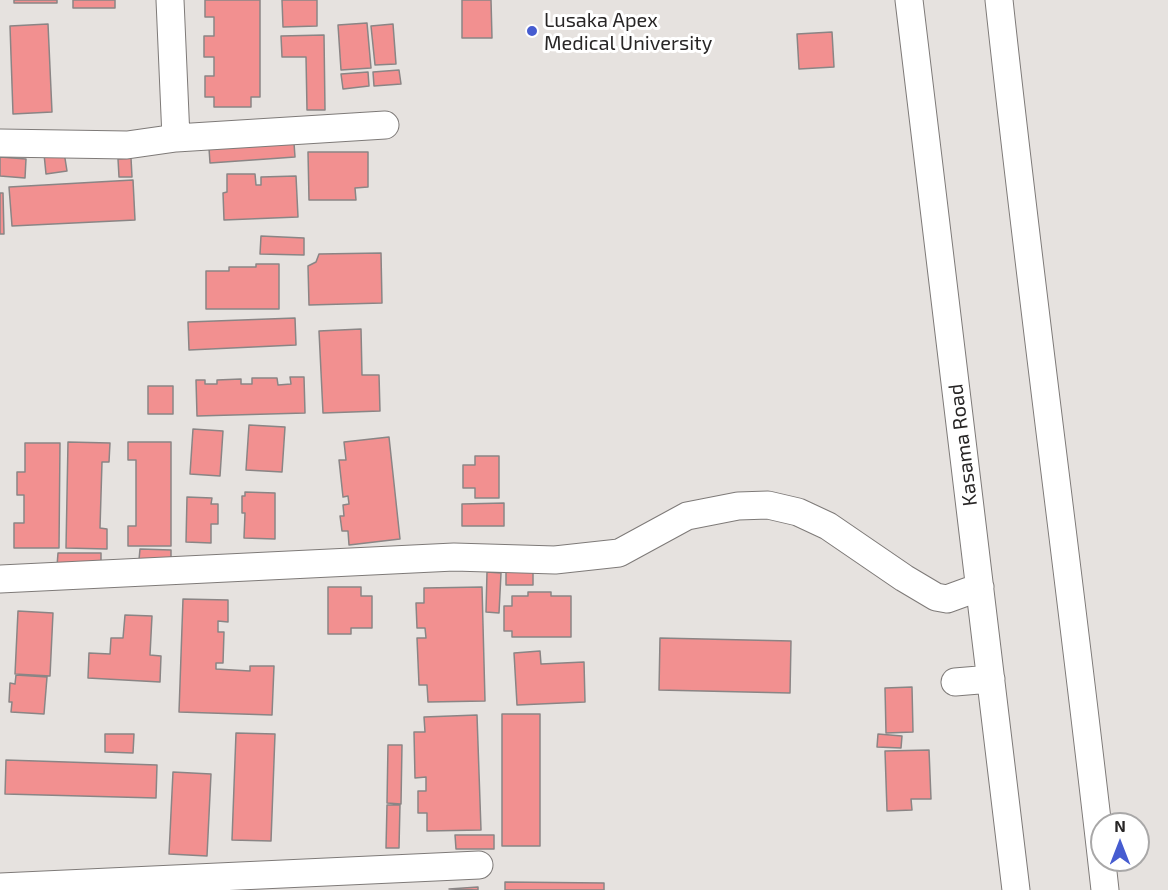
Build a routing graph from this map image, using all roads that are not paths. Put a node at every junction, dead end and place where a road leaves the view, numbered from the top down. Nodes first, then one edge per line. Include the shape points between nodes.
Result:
1 (170, 0) edge
2 (909, 0) edge
3 (999, 0) edge
4 (385, 125) dead end
5 (176, 138) junction
6 (0, 143) edge
7 (0, 579) edge
8 (980, 587) junction
9 (991, 679) junction
10 (955, 682) dead end
11 (479, 865) dead end
12 (0, 887) edge
13 (1016, 890) edge
14 (1105, 890) edge

1 - 5 street
2 - 8 street, Kasama Road
3 - 14 street
4 - 5 street
5 - 6 street via 127,145
7 - 8 street via 454,557 555,560 619,554 687,516 738,506 768,506 798,512 828,526 936,597 947,599
8 - 9 street, Kasama Road
9 - 10 street
9 - 13 street, Kasama Road
11 - 12 street

